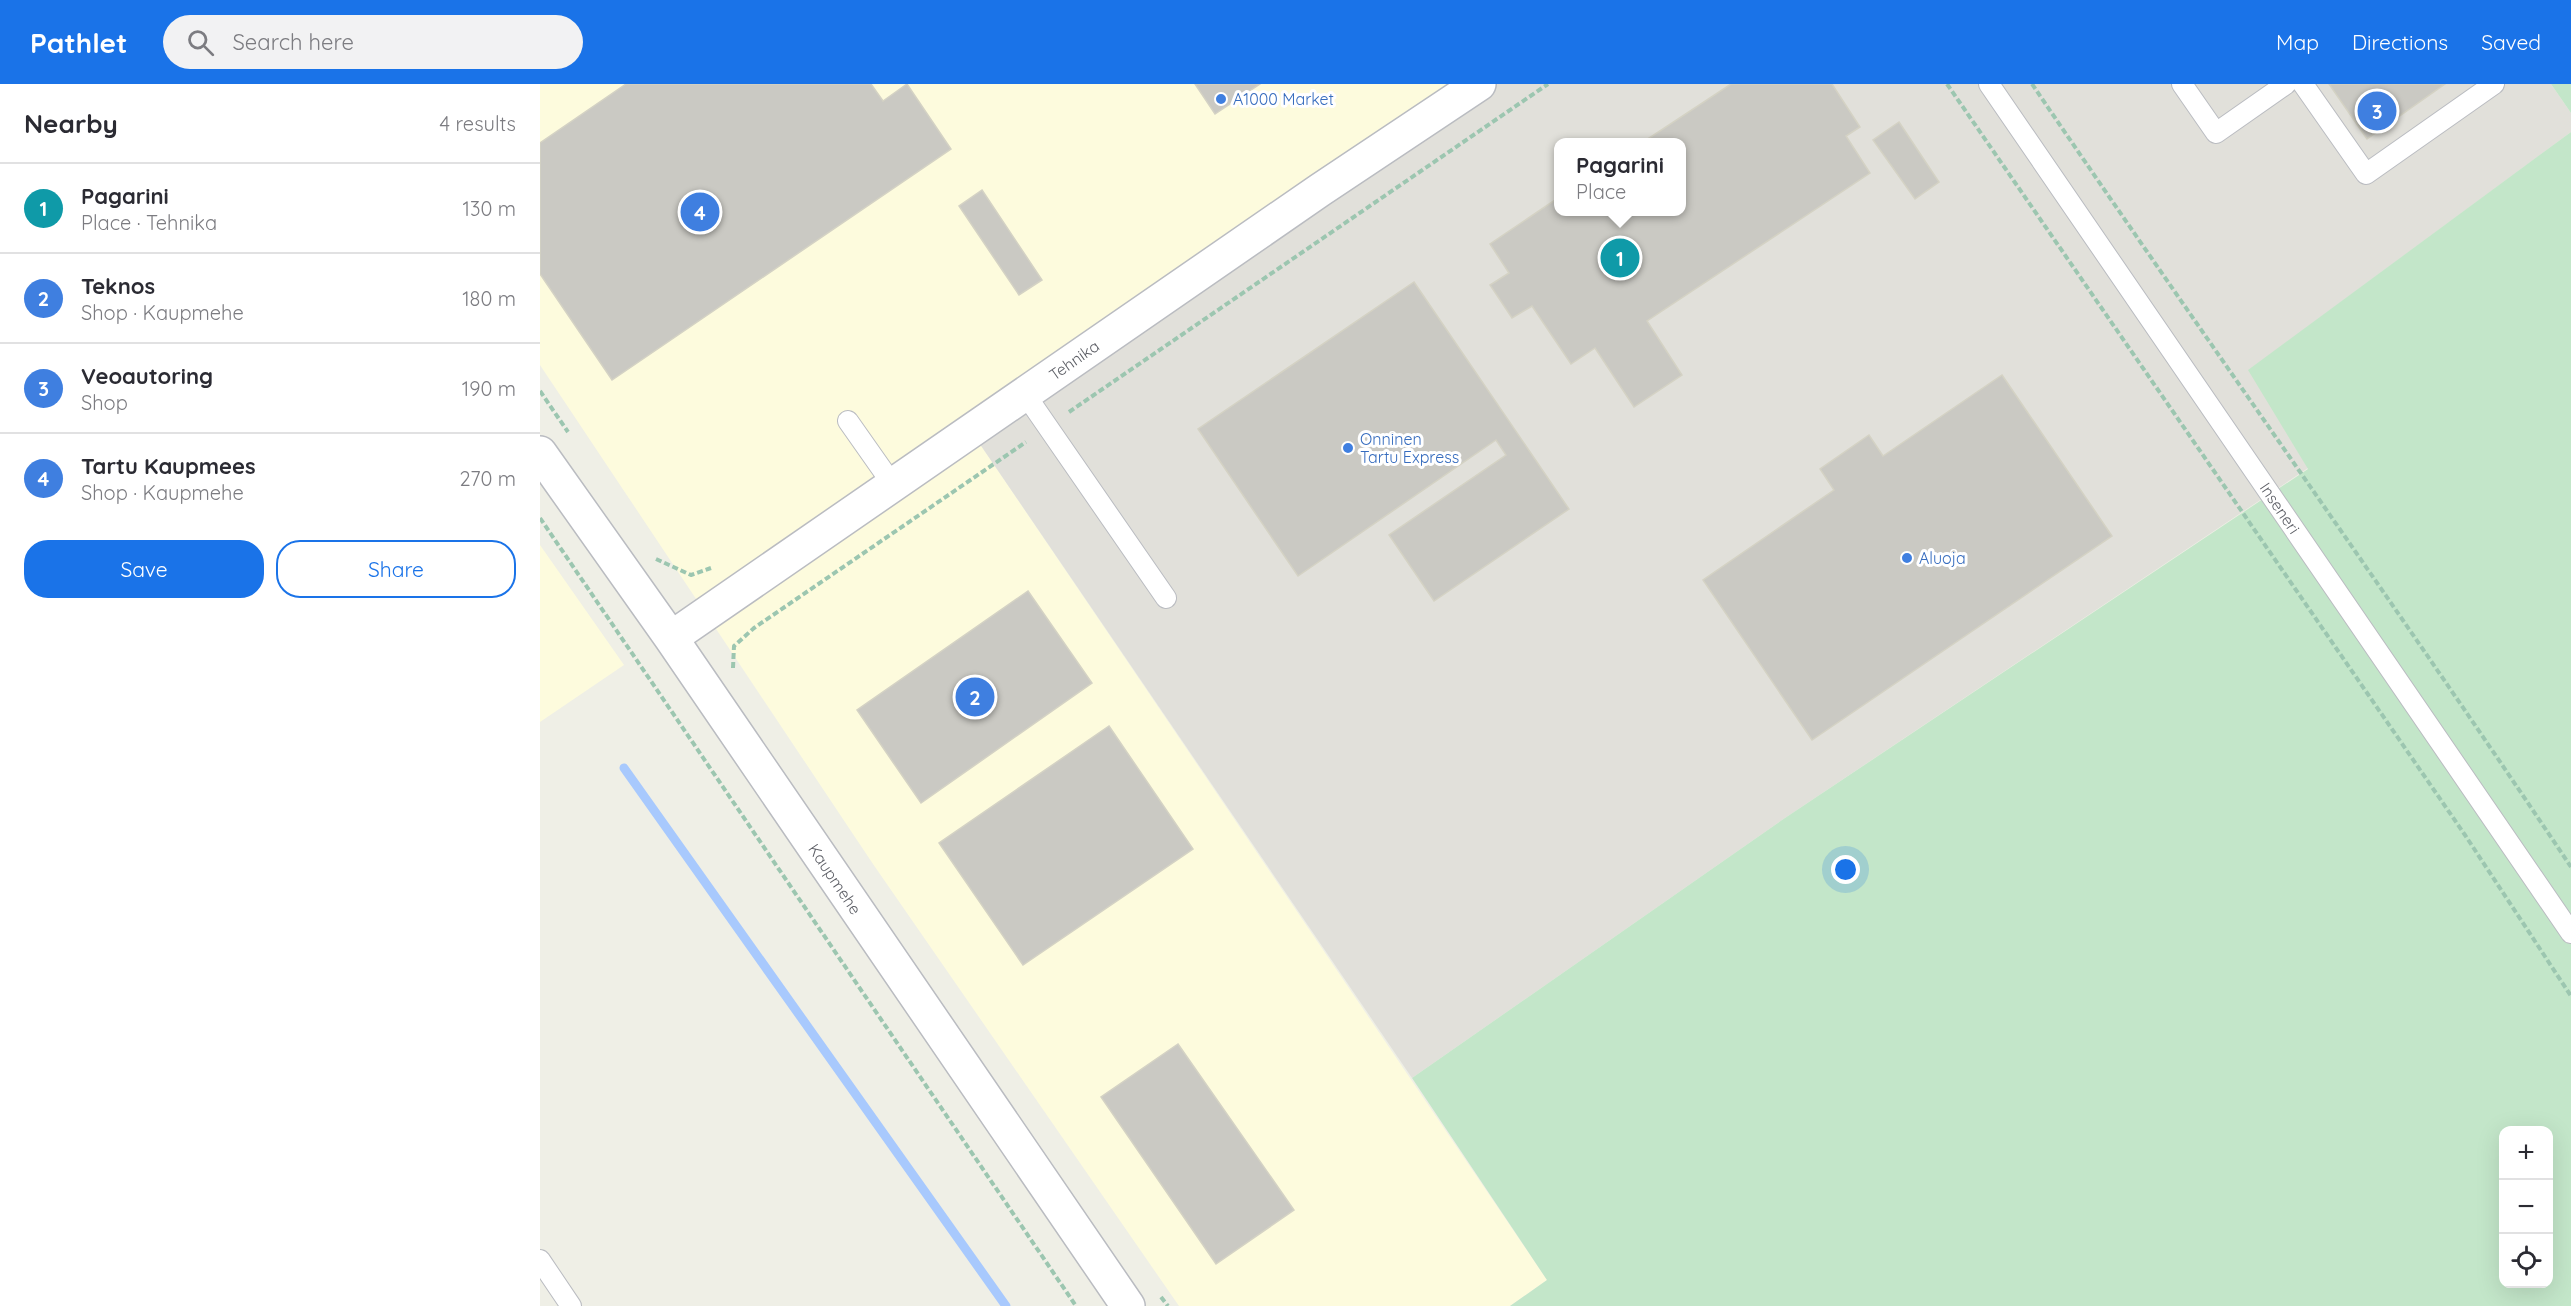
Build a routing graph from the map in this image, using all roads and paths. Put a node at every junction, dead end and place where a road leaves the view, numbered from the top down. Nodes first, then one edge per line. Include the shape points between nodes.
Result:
1 (1479, 84) edge
2 (1548, 84) edge
3 (1947, 84) edge
4 (1989, 84) edge
5 (2032, 84) edge
6 (2182, 84) edge
7 (2286, 84) edge
8 (2303, 84) edge
9 (2494, 84) edge
10 (540, 390) edge
11 (1025, 394) junction
12 (848, 421) dead end
13 (1049, 426) junction
14 (574, 440) dead end
15 (540, 453) edge
16 (893, 484) junction
17 (540, 518) edge
18 (655, 558) dead end
19 (717, 566) dead end
20 (1166, 598) dead end
21 (670, 638) junction
22 (736, 675) dead end
23 (2571, 867) edge
24 (2571, 933) edge
25 (2571, 996) edge
26 (540, 1260) edge
27 (1161, 1296) dead end
28 (571, 1306) edge
29 (1076, 1306) edge
30 (1128, 1306) edge
31 (1168, 1306) edge

1 - 11 street, Tehnika
2 - 13 path
3 - 25 path via 2465,835
4 - 24 lane, Inseneri
5 - 23 path
6 - 7 lane via 2216,133
8 - 9 lane via 2366,174
10 - 14 path
11 - 13 lane
11 - 16 street, Tehnika
12 - 16 lane
13 - 20 lane
13 - 22 path via 754,628 734,646 732,667
15 - 21 street, Kaupmehe
16 - 21 street, Tehnika
17 - 29 path
18 - 19 path via 691,574
21 - 30 street, Kaupmehe
26 - 28 lane
27 - 31 path

